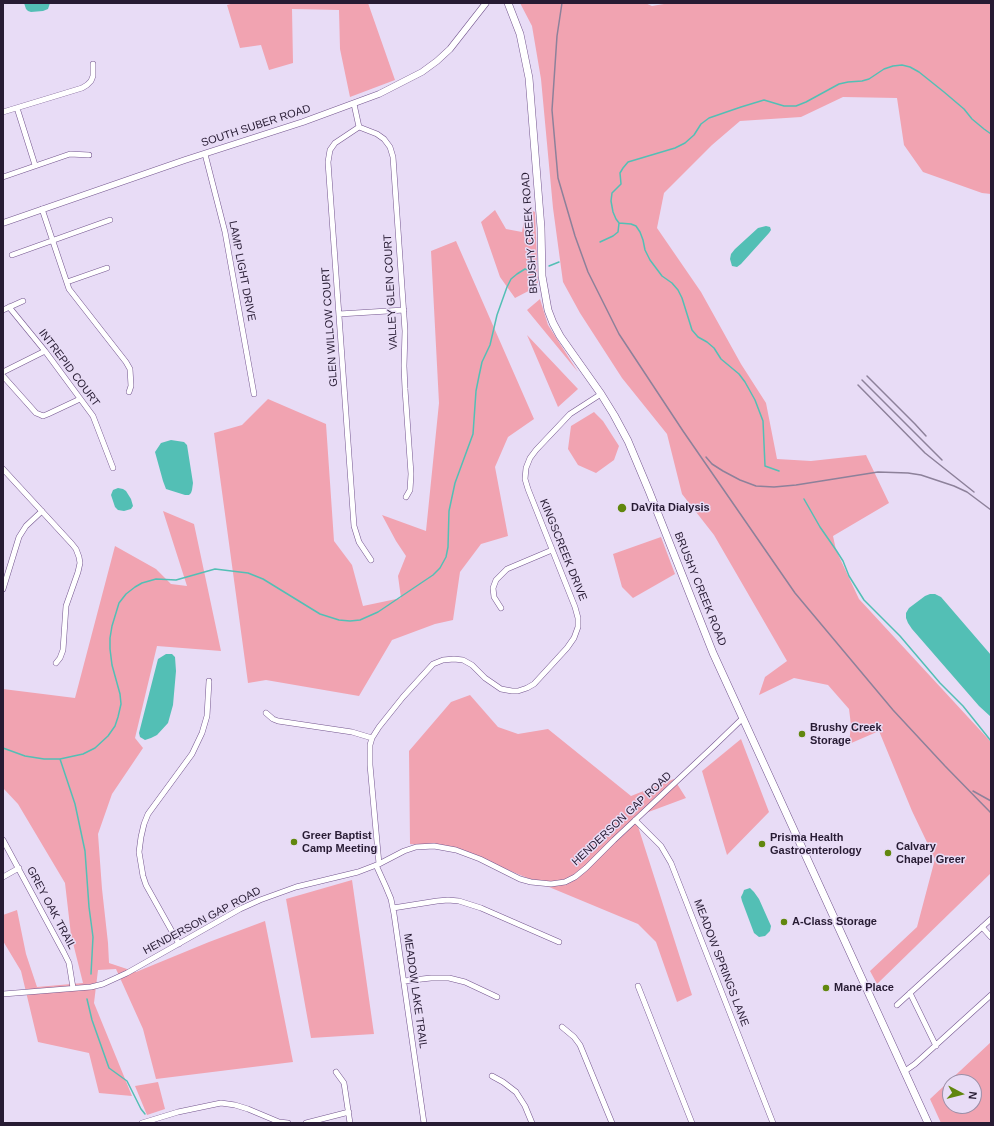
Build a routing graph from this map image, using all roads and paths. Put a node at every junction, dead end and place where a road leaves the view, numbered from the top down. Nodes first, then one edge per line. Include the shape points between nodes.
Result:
1 (486, 3) edge
2 (508, 3) edge
3 (93, 64) dead end
4 (354, 104) junction
5 (17, 108) junction
6 (3, 112) edge
7 (359, 128) junction
8 (205, 154) junction
9 (89, 155) dead end
10 (35, 165) junction
11 (3, 176) edge
12 (42, 209) junction
13 (110, 220) dead end
14 (3, 223) edge
15 (52, 241) junction
16 (12, 255) dead end
17 (107, 268) dead end
18 (66, 282) junction
19 (22, 301) dead end
20 (9, 307) junction
21 (3, 310) edge
22 (404, 310) junction
23 (339, 314) junction
24 (45, 351) junction
25 (3, 372) edge
26 (3, 376) edge
27 (129, 392) dead end
28 (254, 394) dead end
29 (601, 394) junction
30 (80, 398) junction
31 (113, 468) dead end
32 (3, 469) edge
33 (406, 497) dead end
34 (42, 511) junction
35 (552, 550) junction
36 (371, 560) dead end
37 (3, 589) edge
38 (501, 608) dead end
39 (56, 663) dead end
40 (209, 681) dead end
41 (266, 714) dead end
42 (743, 718) junction
43 (372, 738) junction
44 (635, 820) junction
45 (3, 840) edge
46 (378, 864) junction
47 (18, 868) junction
48 (3, 877) edge
49 (393, 908) junction
50 (991, 919) edge
51 (982, 927) junction
52 (991, 937) edge
53 (559, 942) dead end
54 (179, 944) junction
55 (404, 982) junction
56 (638, 986) dead end
57 (73, 988) junction
58 (910, 993) junction
59 (3, 994) edge
60 (991, 995) edge
61 (497, 996) dead end
62 (897, 1005) dead end
63 (562, 1027) dead end
64 (936, 1046) junction
65 (336, 1072) dead end
66 (905, 1072) junction
67 (492, 1076) dead end
68 (349, 1112) junction
69 (142, 1123) edge
70 (288, 1123) edge
71 (306, 1123) edge
72 (350, 1123) edge
73 (424, 1123) edge
74 (532, 1123) edge
75 (612, 1123) edge
76 (692, 1123) edge
77 (773, 1123) edge
78 (928, 1123) edge

1 - 4 street, SOUTH SUBER ROAD via 450,49 437,61 422,72
2 - 29 main road, BRUSHY CREEK ROAD via 520,34 529,78 541,228 542,276 546,302 552,323
3 - 5 street via 91,81 82,88
4 - 7 street
4 - 8 street, SOUTH SUBER ROAD
5 - 6 street
5 - 10 street
7 - 22 street, VALLEY GLEN COURT via 380,136 392,152
7 - 23 street, GLEN WILLOW COURT via 335,143 328,156
8 - 12 street, SOUTH SUBER ROAD
8 - 28 street, LAMP LIGHT DRIVE via 225,232
9 - 10 street via 70,154
10 - 11 street
12 - 14 street, SOUTH SUBER ROAD
12 - 15 street
13 - 15 street
15 - 16 street
15 - 18 street
17 - 18 street
18 - 27 street via 71,293 128,365 131,375
19 - 20 street
20 - 21 street
20 - 24 street, INTREPID COURT
22 - 23 street
22 - 33 street, VALLEY GLEN COURT via 404,366 411,474 410,490
23 - 36 street, GLEN WILLOW COURT via 354,526 359,542
24 - 25 street
24 - 30 street, INTREPID COURT
26 - 30 street via 40,415 44,416
29 - 35 street, KINGSCREEK DRIVE via 570,414 533,454 526,468 525,479 528,489
29 - 42 main road, BRUSHY CREEK ROAD via 628,441
30 - 31 street, INTREPID COURT via 94,416
32 - 34 street
34 - 37 street via 26,526 19,537
34 - 39 street via 72,544 80,563 66,606 63,650
35 - 38 street via 507,569 496,580 493,588 494,597
35 - 43 street, KINGSCREEK DRIVE via 575,607 578,627 567,648 534,684 518,691 501,689 463,660 443,660 434,664 418,680 387,715
40 - 54 street via 207,716 202,733 192,754 148,814 139,852 146,886
41 - 43 street via 278,721 352,732
42 - 44 street, HENDERSON GAP ROAD
42 - 66 main road, BRUSHY CREEK ROAD
43 - 46 street, KINGSCREEK DRIVE via 369,751
44 - 46 street, HENDERSON GAP ROAD via 581,872 559,883 544,884 520,879 480,859 444,847 425,846 411,849
44 - 77 street, MEADOW SPRINGS LANE via 660,846 671,863
45 - 47 street, GREY OAK TRAIL
46 - 49 street, MEADOW LAKE TRAIL
46 - 54 street, HENDERSON GAP ROAD via 260,900
47 - 48 street
47 - 57 street, GREY OAK TRAIL via 67,958
49 - 53 street via 442,900 458,901 481,908
49 - 55 street, MEADOW LAKE TRAIL
50 - 51 street
51 - 52 street
51 - 58 street
54 - 57 street, HENDERSON GAP ROAD via 115,979 91,987
55 - 61 street via 449,978
55 - 73 street, MEADOW LAKE TRAIL
56 - 76 street
57 - 59 street, HENDERSON GAP ROAD
58 - 62 street
58 - 64 street
60 - 64 street
63 - 75 street via 580,1045
64 - 66 street
65 - 68 street via 344,1083
66 - 78 main road, BRUSHY CREEK ROAD
67 - 74 street via 516,1092
68 - 71 street
68 - 72 street
69 - 70 street via 221,1103

